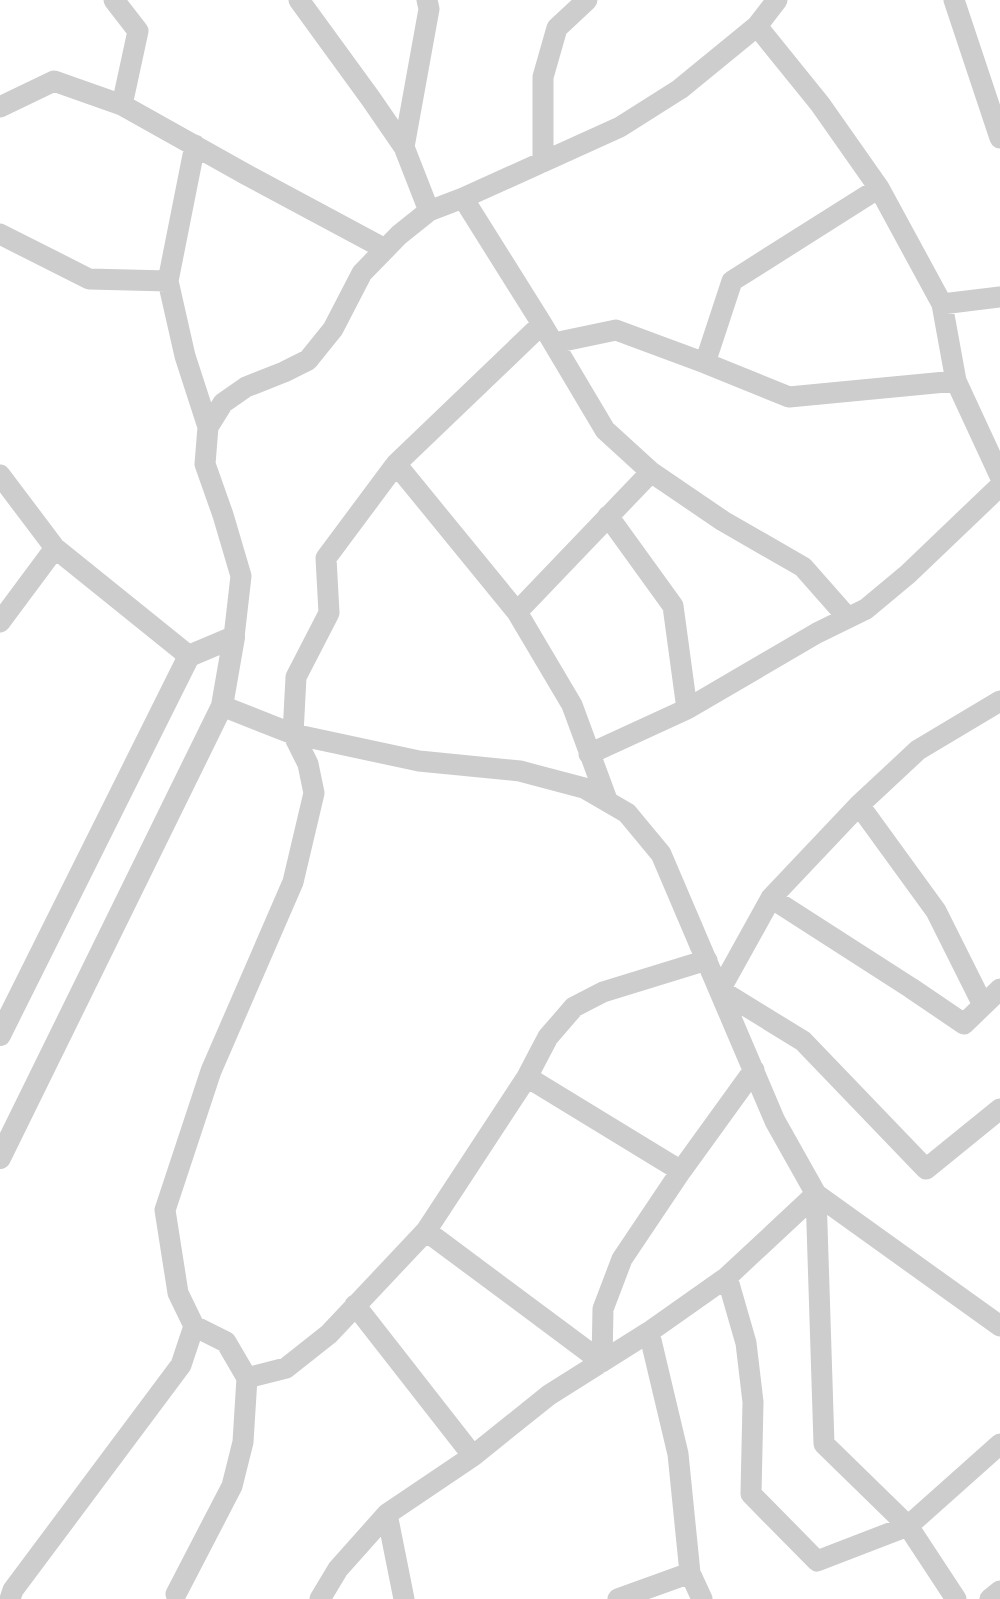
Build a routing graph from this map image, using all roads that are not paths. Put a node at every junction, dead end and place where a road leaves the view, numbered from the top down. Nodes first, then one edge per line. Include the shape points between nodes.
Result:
1 (114, 0) edge
2 (299, 0) edge
3 (427, 0) edge
4 (587, 0) edge
5 (777, 0) edge
6 (954, 0) edge
7 (757, 26) junction
8 (122, 105) junction
9 (0, 107) edge
10 (1000, 138) edge
11 (195, 145) junction
12 (404, 147) junction
13 (544, 162) junction
14 (879, 188) junction
15 (463, 198) junction
16 (429, 211) junction
17 (0, 234) edge
18 (385, 249) junction
19 (168, 281) junction
20 (1000, 297) edge
21 (942, 304) junction
22 (542, 324) junction
23 (554, 343) junction
24 (705, 363) junction
25 (956, 380) junction
26 (208, 427) junction
27 (396, 464) junction
28 (651, 472) junction
29 (0, 475) edge
30 (1000, 476) edge
31 (1000, 486) edge
32 (608, 516) junction
33 (55, 548) junction
34 (517, 612) junction
35 (848, 618) junction
36 (0, 622) edge
37 (234, 637) junction
38 (189, 656) junction
39 (1000, 701) edge
40 (222, 706) junction
41 (686, 709) junction
42 (293, 734) junction
43 (590, 754) junction
44 (607, 800) junction
45 (859, 805) junction
46 (771, 898) junction
47 (707, 960) junction
48 (720, 990) junction
49 (1000, 990) edge
50 (984, 1005) junction
51 (0, 1035) edge
52 (754, 1070) junction
53 (527, 1077) junction
54 (1000, 1109) edge
55 (0, 1158) edge
56 (681, 1171) junction
57 (816, 1194) junction
58 (426, 1231) junction
59 (727, 1277) junction
60 (355, 1305) junction
61 (194, 1326) junction
62 (1000, 1326) edge
63 (649, 1332) junction
64 (602, 1362) junction
65 (247, 1378) junction
66 (1000, 1444) edge
67 (473, 1456) junction
68 (387, 1514) junction
69 (908, 1526) junction
70 (690, 1573) junction
71 (1000, 1591) edge
72 (177, 1598) edge
73 (10, 1599) edge
74 (320, 1599) edge
75 (404, 1599) edge
76 (618, 1599) edge
77 (702, 1599) edge
78 (956, 1599) edge
79 (990, 1599) edge

1 - 8 street via 138,31
2 - 12 street
3 - 12 street via 429,8
4 - 13 street via 557,28 543,77
5 - 7 street
6 - 10 street
7 - 13 street via 673,93 620,127
7 - 14 street via 820,104
8 - 9 street via 54,81
8 - 11 street
11 - 18 street
11 - 19 street
12 - 16 street
13 - 15 street
14 - 21 street
14 - 24 street via 732,281
15 - 16 street
15 - 22 street
16 - 18 street
17 - 19 street via 89,279
18 - 26 street via 362,273 333,329 308,360 246,387 223,403
19 - 26 street via 185,356
20 - 21 street
21 - 25 street
22 - 23 street
22 - 27 street
23 - 24 street via 616,330
23 - 28 street via 605,430
24 - 25 street via 789,397
25 - 30 street
26 - 37 street via 205,464 241,576
27 - 34 street
27 - 42 street via 326,558 329,612 296,677
28 - 32 street
28 - 35 street via 723,521 803,567
29 - 33 street
31 - 35 street via 908,574 866,609
32 - 34 street
32 - 41 street via 673,606
33 - 36 street
33 - 38 street
34 - 43 street via 572,706
35 - 41 street via 817,633
37 - 38 street
37 - 40 street
38 - 51 street
39 - 45 street via 918,750
40 - 42 street
40 - 55 street
41 - 43 street
42 - 44 street via 419,761 520,771 584,788
42 - 61 street via 308,764 314,793 293,882 211,1071 165,1210 178,1293
43 - 44 street
44 - 47 street via 627,813 661,854
45 - 46 street
45 - 50 street via 936,911
46 - 48 street
46 - 50 street via 964,1024
47 - 48 street
47 - 53 street via 603,992 574,1007 548,1037
48 - 52 street
48 - 54 street via 803,1041 926,1168
49 - 50 street
52 - 56 street
52 - 57 street via 775,1121
53 - 56 street
53 - 58 street
56 - 64 street via 622,1259 603,1309
57 - 59 street
57 - 62 street
57 - 69 street via 824,1444
58 - 60 street
58 - 64 street
59 - 63 street
59 - 69 street via 746,1344 753,1402 751,1494 817,1561
60 - 65 street via 329,1334 286,1368
60 - 67 street
61 - 65 street via 226,1342
61 - 73 street via 181,1365 13,1590
63 - 64 street
63 - 70 street via 678,1454
64 - 67 street via 549,1395
65 - 72 street via 243,1442 232,1486
66 - 69 street
67 - 68 street
68 - 74 street via 338,1569
68 - 75 street
69 - 78 street
70 - 76 street
70 - 77 street
71 - 79 street

